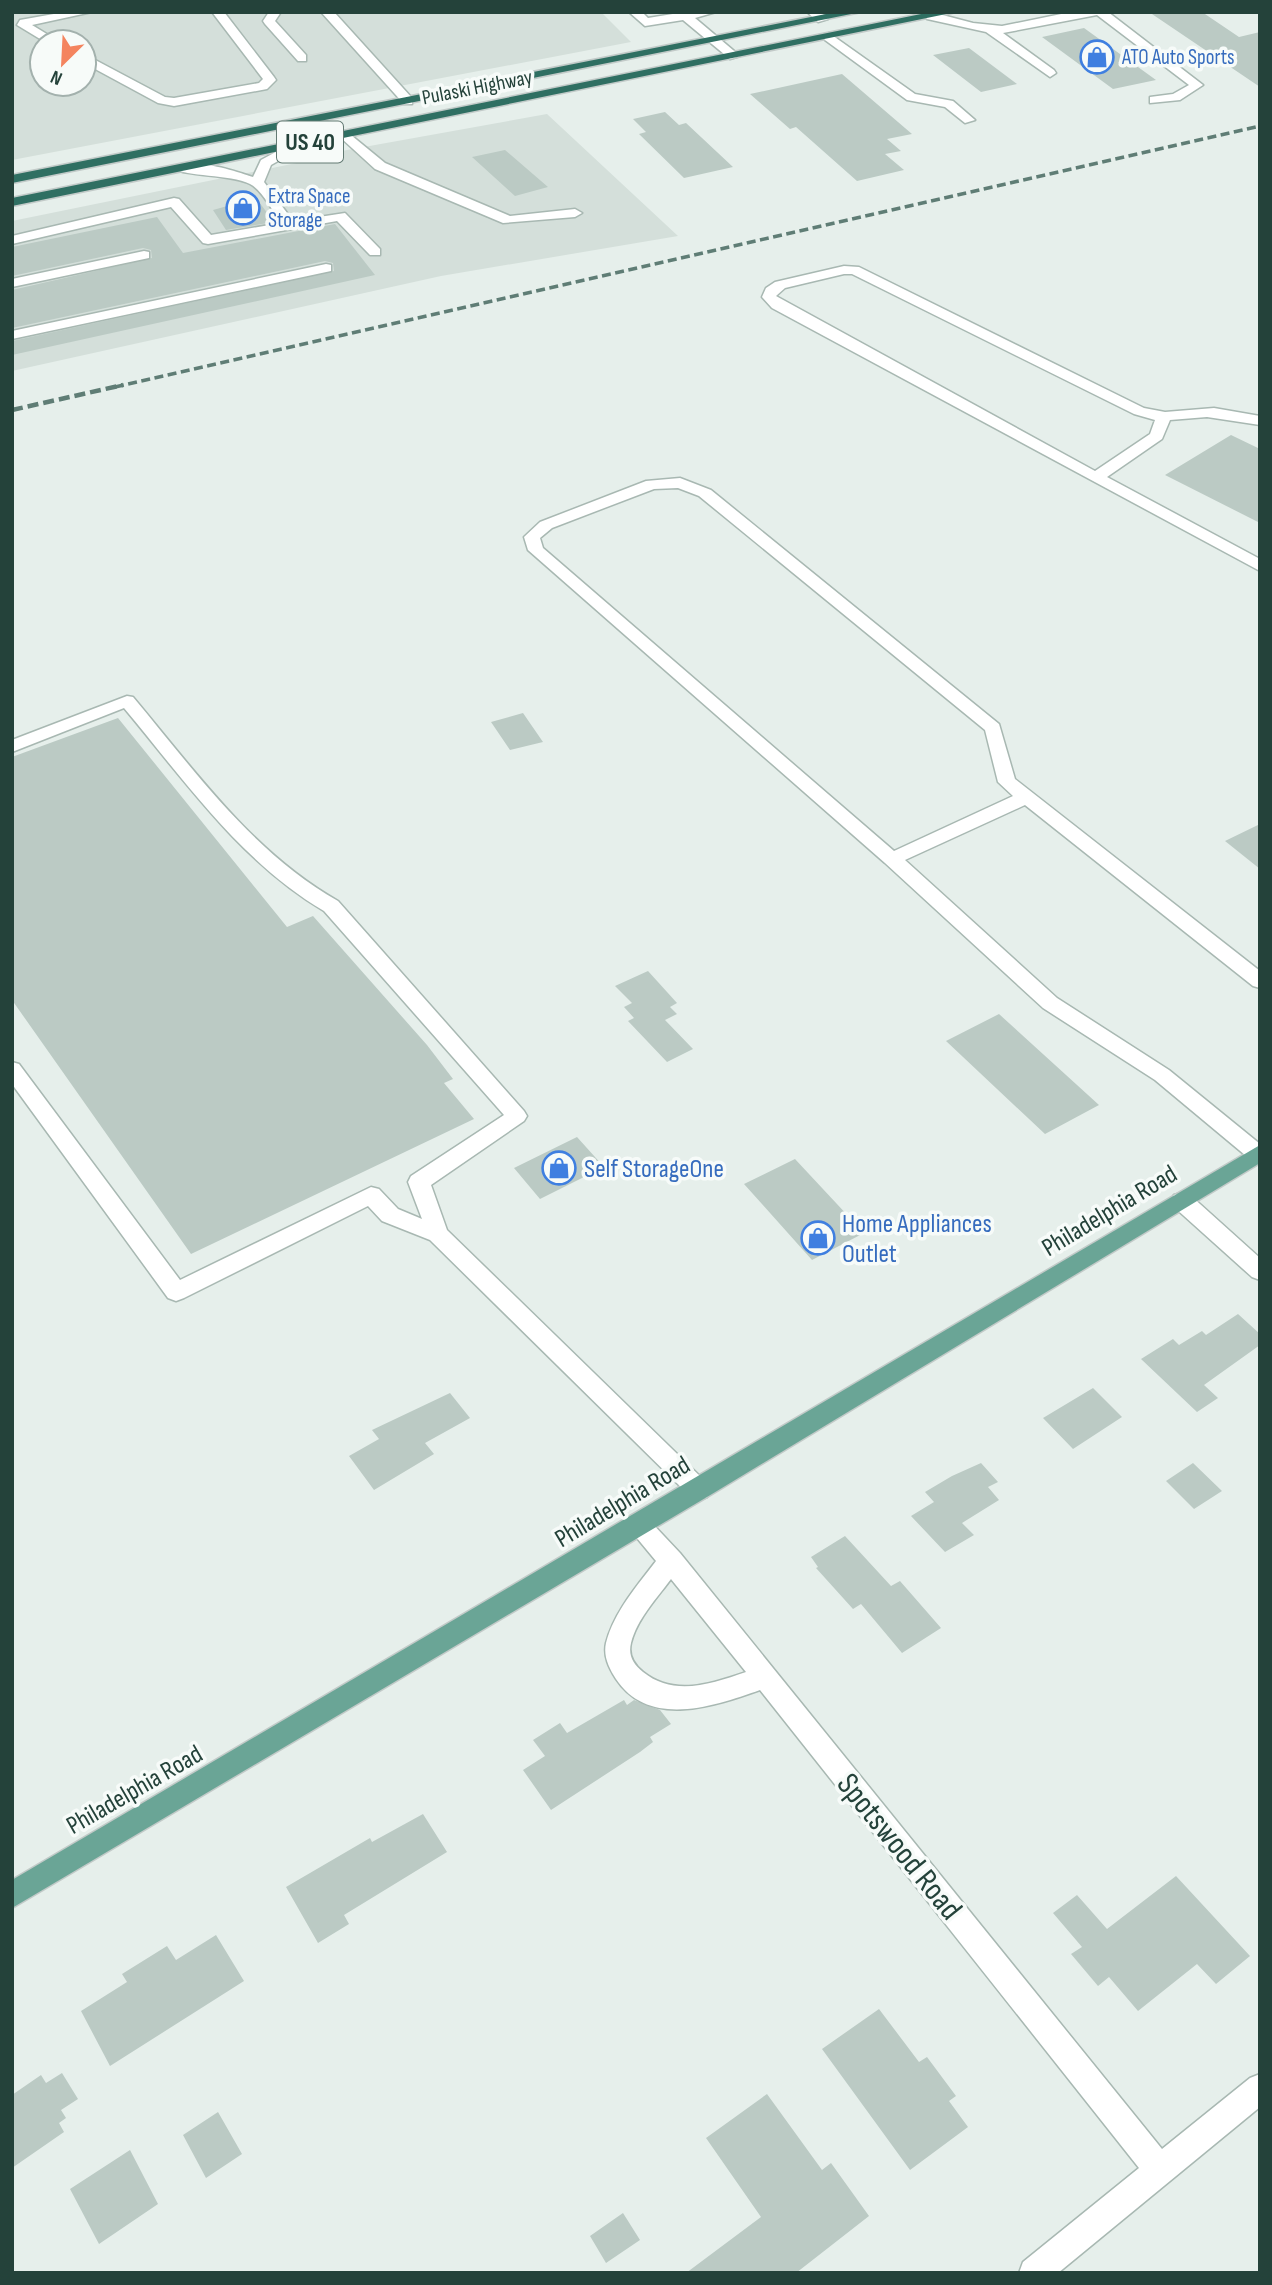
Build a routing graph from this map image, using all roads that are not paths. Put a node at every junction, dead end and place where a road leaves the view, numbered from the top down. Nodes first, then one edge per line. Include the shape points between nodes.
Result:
1 (86, 12) edge
2 (218, 12) edge
3 (275, 12) edge
4 (327, 12) edge
5 (635, 12) edge
6 (710, 12) edge
7 (855, 12) edge
8 (950, 12) edge
9 (1035, 12) edge
10 (1095, 12) edge
11 (1100, 12) edge
12 (686, 16) junction
13 (817, 16) edge
14 (931, 16) junction
15 (1026, 23) junction
16 (32, 28) edge
17 (991, 30) junction
18 (829, 37) junction
19 (715, 40) junction
20 (734, 56) junction
21 (302, 58) dead end
22 (98, 66) edge
23 (1050, 73) dead end
24 (1154, 100) dead end
25 (408, 101) junction
26 (969, 120) dead end
27 (346, 135) junction
28 (298, 144) junction
29 (181, 168) junction
30 (12, 179) edge
31 (257, 182) junction
32 (12, 202) edge
33 (575, 213) dead end
34 (290, 226) junction
35 (12, 240) edge
36 (375, 252) dead end
37 (144, 255) dead end
38 (326, 268) dead end
39 (12, 283) edge
40 (12, 335) edge
41 (1163, 419) junction
42 (1260, 421) edge
43 (1098, 476) junction
44 (1260, 566) edge
45 (12, 746) edge
46 (1027, 797) junction
47 (892, 859) junction
48 (1260, 981) edge
49 (12, 1069) edge
50 (1259, 1154) edge
51 (1182, 1201) junction
52 (438, 1234) junction
53 (1260, 1270) edge
54 (699, 1490) junction
55 (639, 1526) junction
56 (671, 1560) junction
57 (765, 1677) junction
58 (12, 1895) edge
59 (1260, 2088) edge
60 (1159, 2169) junction
61 (1034, 2273) edge

1 - 16 street via 24,23
2 - 22 street via 270,80 263,86 174,102
3 - 21 street via 268,21
4 - 25 street
5 - 12 street via 645,22
6 - 12 street
7 - 13 highway, Pulaski Highway / US 40
8 - 14 highway, Pulaski Highway / US 40
9 - 15 street
10 - 15 street
11 - 24 street via 1197,85 1176,97
12 - 19 street
13 - 19 highway, Pulaski Highway / US 40
14 - 17 street
14 - 18 highway, Pulaski Highway / US 40
15 - 17 street
17 - 23 street
18 - 20 highway, Pulaski Highway / US 40
18 - 26 street via 911,97 949,104
19 - 20 street
19 - 25 highway, Pulaski Highway / US 40
20 - 27 highway, Pulaski Highway / US 40
25 - 30 highway, Pulaski Highway / US 40
27 - 28 highway, Pulaski Highway / US 40
27 - 33 street via 380,166 508,220
28 - 29 highway, Pulaski Highway / US 40
28 - 31 street via 266,163
29 - 31 street via 218,170
29 - 32 highway, Pulaski Highway / US 40
31 - 34 street
34 - 35 street via 208,240 174,202
34 - 36 street via 340,216
37 - 39 street
38 - 40 street
41 - 42 street via 1195,411
41 - 43 street via 1157,436
41 - 43 street via 854,270 780,285 771,291 769,297 777,305
43 - 44 street
45 - 52 street via 127,701 260,855 331,906 509,1106 517,1116 506,1126 419,1182
46 - 47 street
46 - 47 street via 1007,782 993,728 705,493 680,483 652,484 546,525 532,537 536,550
46 - 48 street
47 - 50 street via 1049,1003 1162,1075
49 - 52 street via 176,1292 371,1195 390,1216
50 - 51 main road, Philadelphia Road
51 - 53 street
51 - 54 main road, Philadelphia Road
52 - 54 street
54 - 55 main road, Philadelphia Road
55 - 56 street, Spotswood Road
55 - 58 main road, Philadelphia Road
56 - 57 street, Spotswood Road
56 - 57 street via 618,1643 619,1661 631,1678 659,1697 682,1701
57 - 60 street, Spotswood Road
59 - 60 street
60 - 61 street

